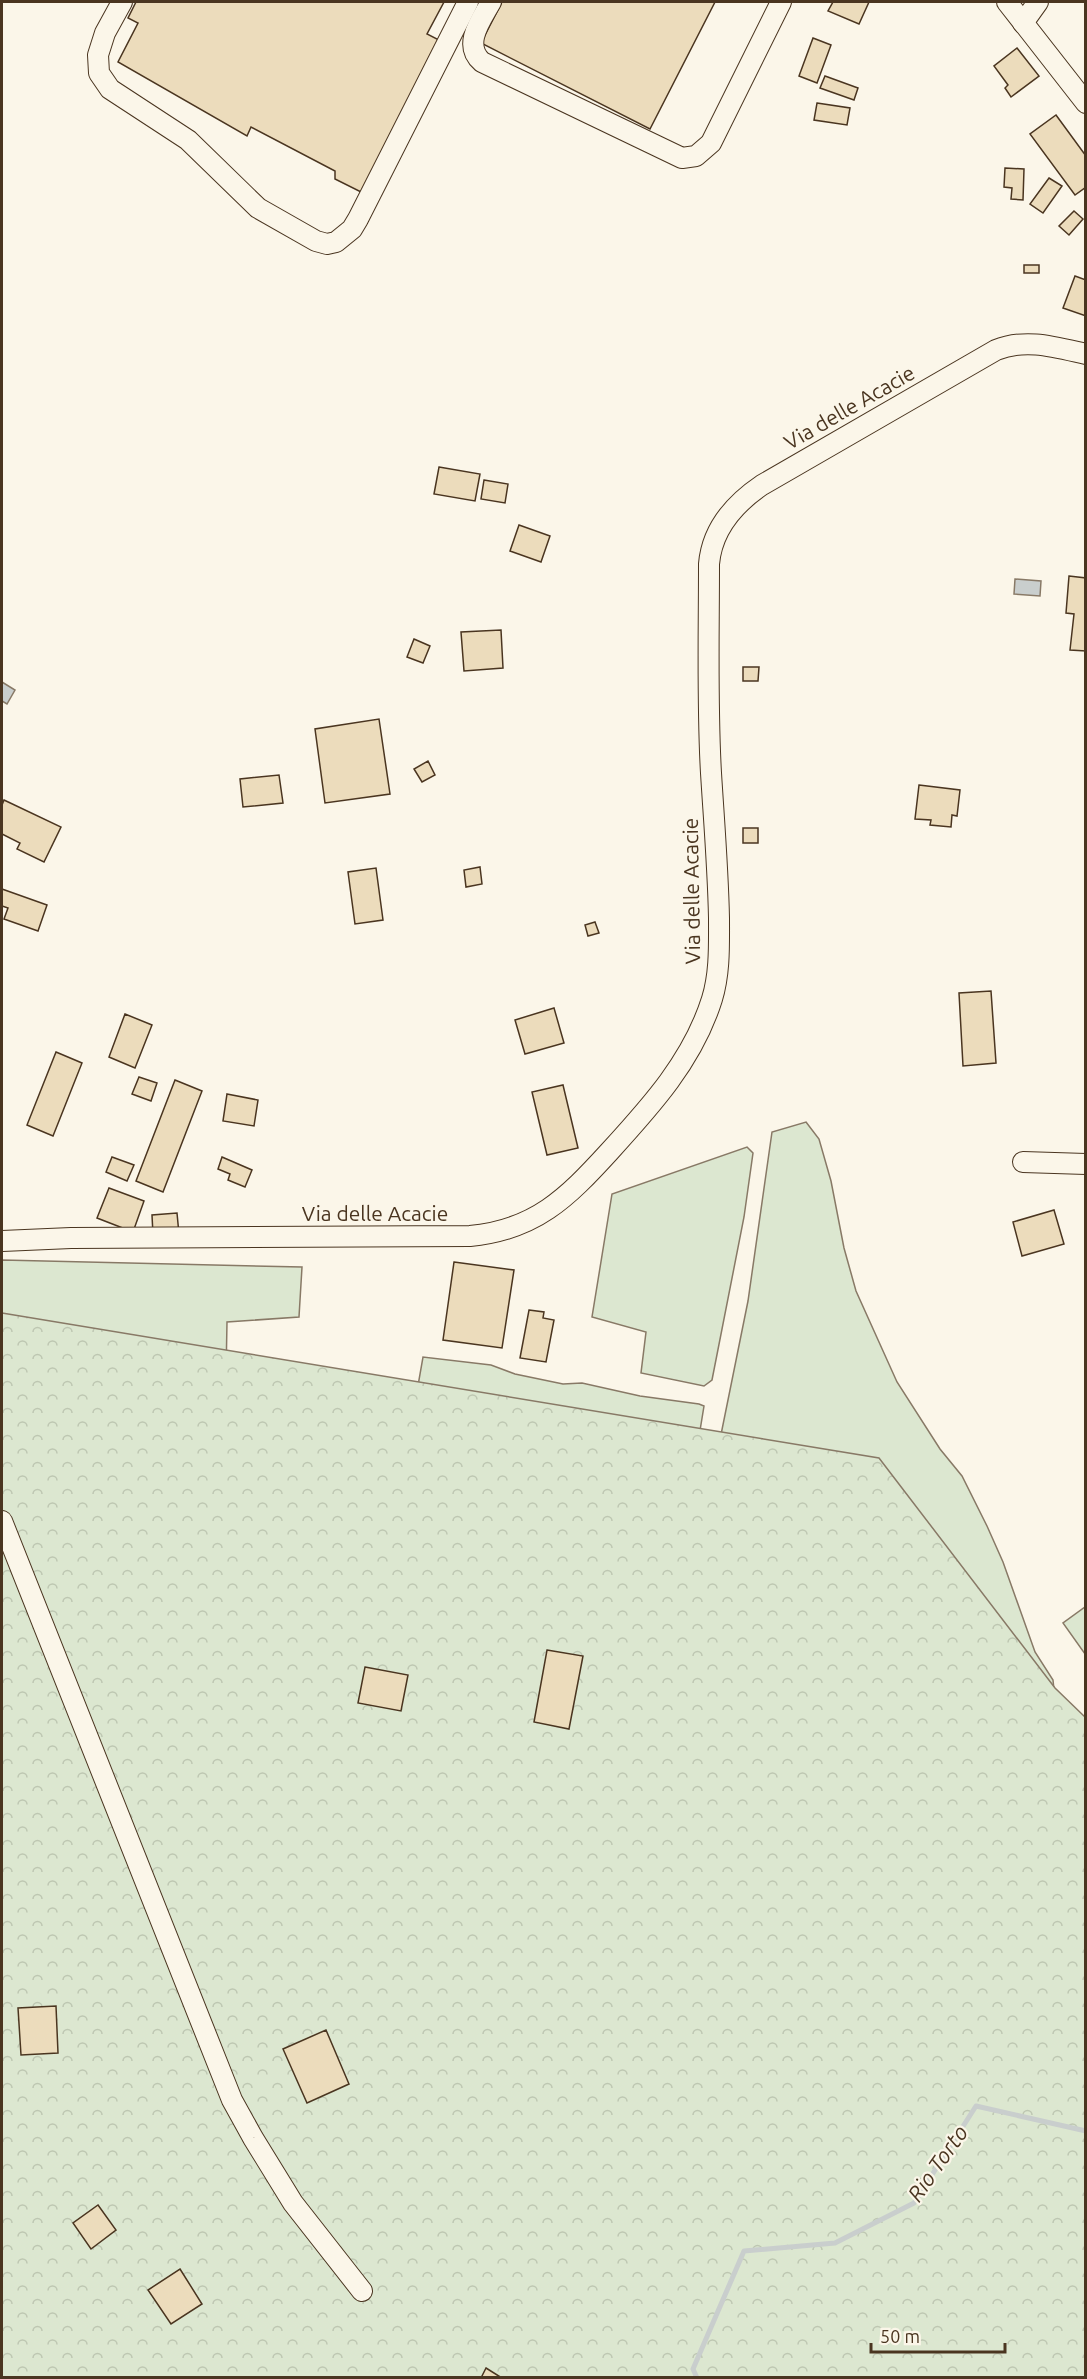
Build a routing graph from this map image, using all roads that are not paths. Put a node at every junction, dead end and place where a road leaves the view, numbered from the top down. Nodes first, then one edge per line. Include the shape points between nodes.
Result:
1 (122, 2) edge
2 (468, 2) edge
3 (491, 2) edge
4 (781, 2) edge
5 (1007, 2) edge
6 (1038, 2) edge
7 (1023, 23) junction
8 (1086, 103) edge
9 (1086, 354) edge
10 (1023, 1162) dead end
11 (1086, 1164) edge
12 (2, 1241) edge
13 (2, 1521) edge
14 (362, 2291) dead end

1 - 2 street via 98,55 99,73 110,89 188,140 258,208 327,244 345,236 358,219
3 - 4 street via 472,44 482,62 668,153 689,158 711,143
5 - 7 street
6 - 7 street
7 - 8 street
9 - 12 street, Via delle Acacie via 1030,343 996,350 762,485 741,500 725,519 709,564 710,758 719,926 715,988 700,1028 672,1079 563,1200 523,1224 470,1236
10 - 11 street
13 - 14 street via 232,2100 293,2203

